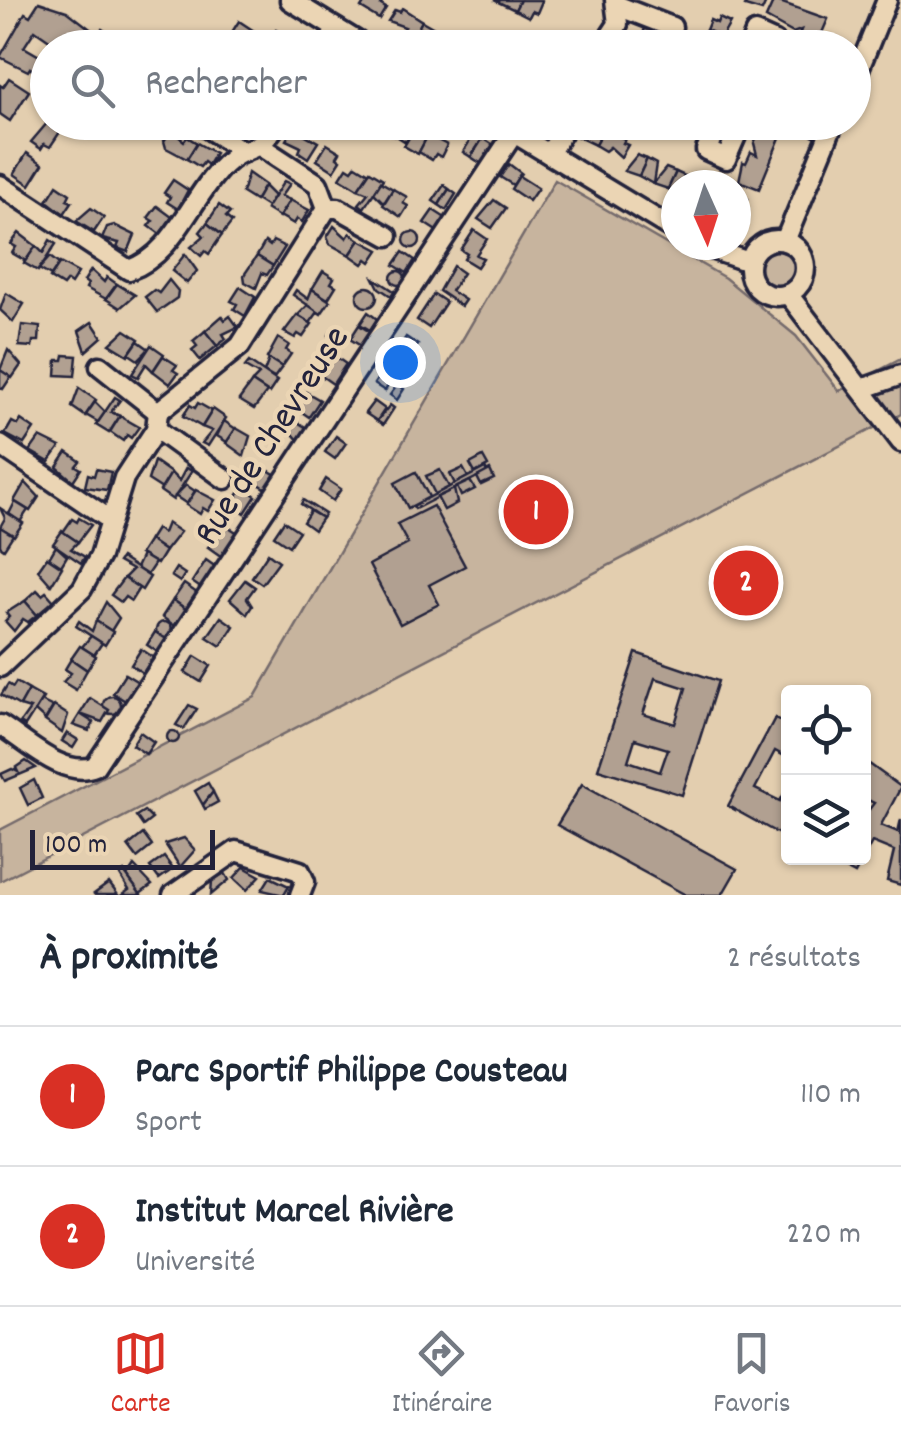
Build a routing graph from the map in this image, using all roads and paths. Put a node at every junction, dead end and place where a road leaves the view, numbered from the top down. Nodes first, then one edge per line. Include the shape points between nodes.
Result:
1 (887, 0) edge
2 (296, 2) edge
3 (616, 3) edge
4 (672, 28) dead end
5 (336, 29) edge
6 (614, 30) edge
7 (871, 39) edge
8 (226, 140) edge
9 (267, 140) edge
10 (509, 140) edge
11 (526, 140) edge
12 (557, 140) edge
13 (711, 140) edge
14 (734, 140) edge
15 (827, 140) edge
16 (262, 148) junction
17 (244, 152) junction
18 (549, 154) junction
19 (0, 185) edge
20 (327, 208) junction
21 (661, 222) edge
22 (388, 236) dead end
23 (785, 241) junction
24 (743, 260) edge
25 (749, 262) junction
26 (788, 294) junction
27 (100, 366) dead end
28 (901, 376) edge
29 (862, 389) junction
30 (157, 421) junction
31 (901, 442) edge
32 (6, 448) edge
33 (0, 468) edge
34 (225, 479) dead end
35 (109, 518) junction
36 (0, 667) edge
37 (0, 725) edge
38 (174, 895) edge
39 (300, 895) edge

1 - 7 street
2 - 5 street
3 - 4 street
3 - 6 street
8 - 17 street
9 - 16 street
10 - 37 street, Rue de Chevreuse via 95,766 69,769
11 - 18 street
12 - 18 street
13 - 14 street via 706,150 726,159
15 - 23 street
16 - 17 street
16 - 20 street via 318,184
17 - 19 street via 225,164 150,262 128,270
18 - 21 street
20 - 22 street
20 - 30 street via 240,346
23 - 25 street via 759,246
23 - 26 street via 804,262 802,281
24 - 25 street
25 - 26 street via 750,279 761,292
26 - 29 street
27 - 30 street
28 - 29 street
29 - 31 street
30 - 34 street
30 - 35 street
32 - 33 street
32 - 35 street
35 - 36 street via 82,590
38 - 39 street via 236,851 300,871

